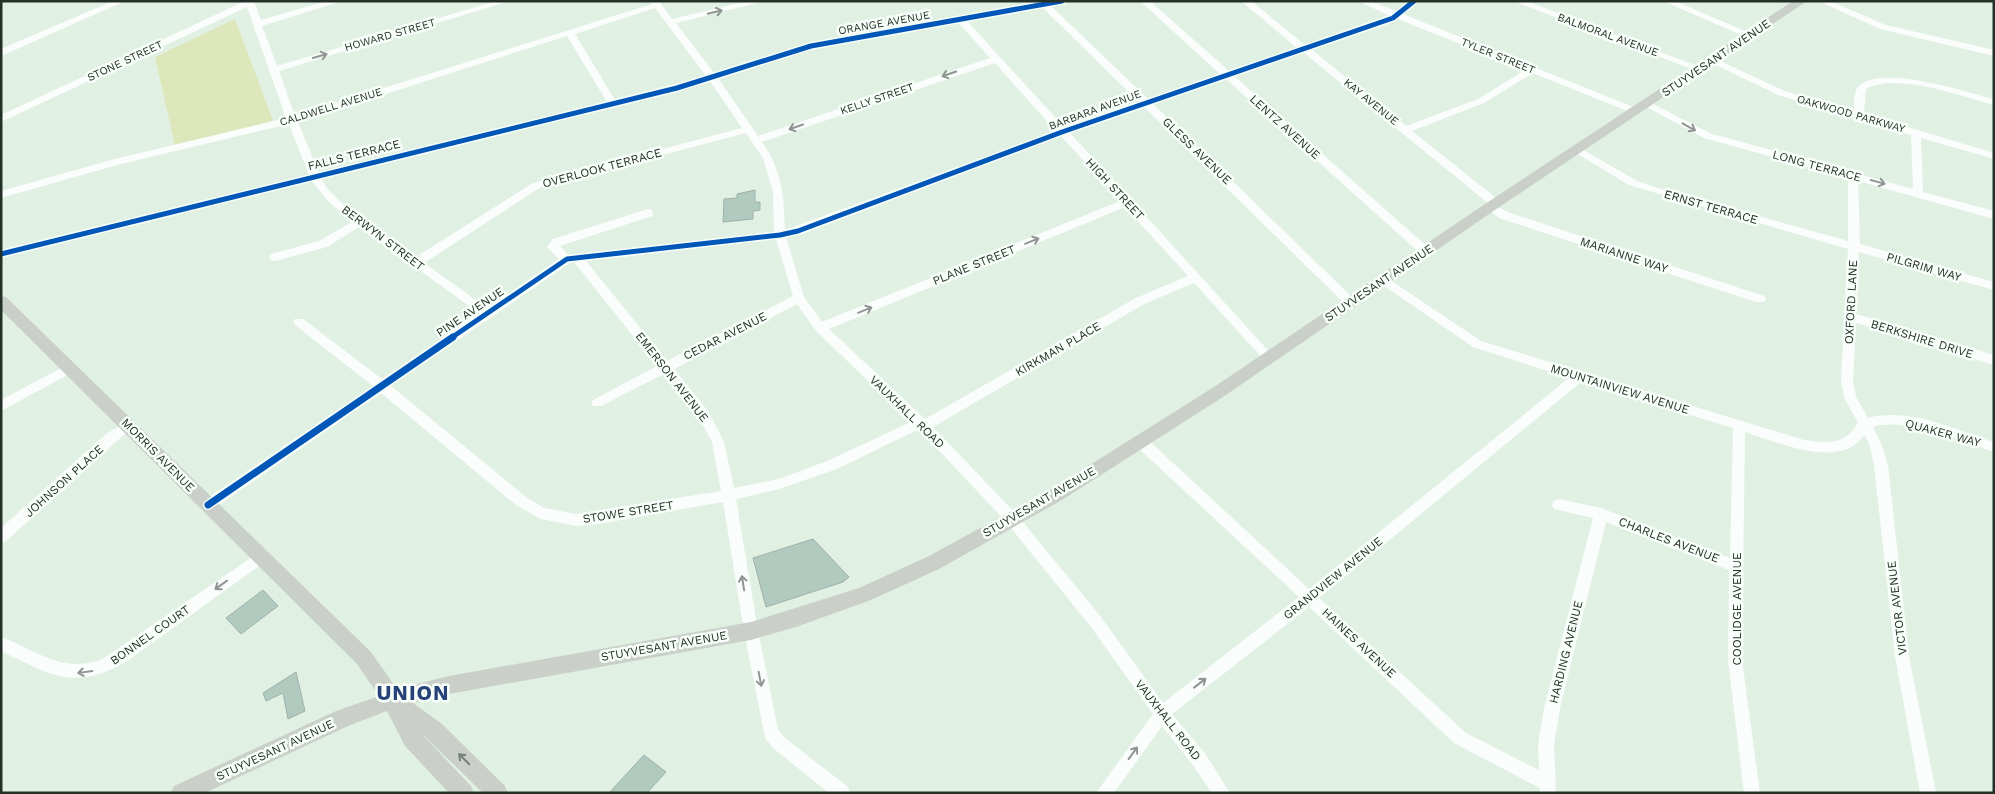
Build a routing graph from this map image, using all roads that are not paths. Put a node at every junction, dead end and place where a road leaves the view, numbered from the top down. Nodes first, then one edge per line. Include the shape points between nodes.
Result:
1 (121, 1) edge
2 (338, 1) edge
3 (506, 1) edge
4 (761, 1) edge
5 (1062, 1) edge
6 (1144, 1) edge
7 (1245, 1) edge
8 (1362, 1) edge
9 (1414, 1) edge
10 (1517, 1) edge
11 (1667, 1) edge
12 (1801, 1) edge
13 (1822, 1) edge
14 (249, 2) edge
15 (656, 3) edge
16 (1043, 3) edge
17 (1398, 15) junction
18 (961, 20) junction
19 (670, 22) junction
20 (258, 24) junction
21 (570, 33) junction
22 (1749, 35) junction
23 (1304, 48) junction
24 (1994, 52) edge
25 (1, 53) edge
26 (996, 59) junction
27 (1713, 61) junction
28 (1700, 68) junction
29 (273, 70) junction
30 (1532, 70) junction
31 (1227, 75) junction
32 (713, 78) junction
33 (1147, 102) junction
34 (1994, 102) edge
35 (612, 103) junction
36 (1641, 107) junction
37 (1859, 116) junction
38 (1, 118) edge
39 (292, 120) junction
40 (749, 129) junction
41 (1405, 130) junction
42 (1062, 132) junction
43 (1916, 134) junction
44 (758, 140) junction
45 (1576, 150) junction
46 (1994, 156) edge
47 (1853, 176) junction
48 (314, 177) junction
49 (1918, 193) junction
50 (1, 195) edge
51 (1127, 202) junction
52 (1493, 206) junction
53 (648, 213) dead end
54 (1994, 215) edge
55 (359, 222) junction
56 (780, 235) junction
57 (1854, 247) junction
58 (1426, 252) junction
59 (1, 254) edge
60 (275, 258) dead end
61 (572, 258) junction
62 (416, 263) junction
63 (1195, 278) junction
64 (1384, 280) junction
65 (1994, 286) edge
66 (800, 298) junction
67 (1760, 299) dead end
68 (2, 303) edge
69 (1351, 303) junction
70 (488, 314) junction
71 (1851, 316) junction
72 (299, 322) dead end
73 (820, 328) junction
74 (1269, 358) junction
75 (1994, 360) edge
76 (665, 367) junction
77 (69, 369) junction
78 (1579, 377) junction
79 (382, 386) junction
80 (597, 403) dead end
81 (1, 406) edge
82 (922, 424) junction
83 (1739, 424) junction
84 (1863, 425) junction
85 (128, 426) junction
86 (1140, 441) junction
87 (1994, 447) edge
88 (730, 495) junction
89 (208, 505) junction
90 (1559, 505) dead end
91 (1601, 514) junction
92 (1012, 519) junction
93 (1, 537) edge
94 (261, 557) junction
95 (1737, 567) junction
96 (1310, 598) junction
97 (751, 631) junction
98 (1, 644) edge
99 (393, 700) junction
100 (1162, 714) junction
101 (1548, 788) edge
102 (181, 793) edge
103 (464, 793) edge
104 (498, 793) edge
105 (842, 793) edge
106 (1104, 793) edge
107 (1222, 793) edge
108 (1752, 793) edge
109 (1928, 793) edge

1 - 25 street
2 - 20 street
29 -> 3 street, HOWARD STREET
19 -> 4 street
5 - 16 street, ORANGE AVENUE
6 - 31 street, LENTZ AVENUE
7 - 23 street, KAY AVENUE
8 - 17 street, TYLER STREET
9 - 17 street, BARBARA AVENUE
10 - 28 street, BALMORAL AVENUE
11 - 22 street
12 - 22 main road, STUYVESANT AVENUE
13 - 24 street via 1883,27
14 - 20 street, BERWYN STREET
14 - 38 street, STONE STREET
15 - 19 street, VAUXHALL ROAD
15 - 21 street, CALDWELL AVENUE
16 - 18 street, ORANGE AVENUE
16 - 33 street, GLESS AVENUE
17 - 23 street, BARBARA AVENUE
17 - 30 street, TYLER STREET
18 - 26 street, HIGH STREET
18 - 32 street, ORANGE AVENUE via 811,46
19 - 32 street, VAUXHALL ROAD
20 - 29 street, BERWYN STREET
21 - 35 street
21 - 39 street, CALDWELL AVENUE
22 - 27 main road, STUYVESANT AVENUE
23 - 31 street, BARBARA AVENUE
23 - 41 street, KAY AVENUE
26 - 42 street, HIGH STREET
26 -> 44 street, KELLY STREET
27 - 28 main road, STUYVESANT AVENUE
27 - 37 street, OAKWOOD PARKWAY via 1780,93
28 - 36 main road, STUYVESANT AVENUE
29 - 39 street, BERWYN STREET
30 - 36 street, TYLER STREET
30 - 41 street via 1481,101
31 - 33 street, BARBARA AVENUE
31 - 58 street, LENTZ AVENUE
32 - 35 street, FALLS TERRACE
32 - 40 street, VAUXHALL ROAD
33 - 42 street, BARBARA AVENUE
33 - 69 street, GLESS AVENUE
34 - 37 street via 1906,82 1882,80 1860,91
35 - 48 street, FALLS TERRACE
36 - 45 main road, STUYVESANT AVENUE
36 -> 47 street, LONG TERRACE via 1708,136
37 - 43 street, OAKWOOD PARKWAY
39 - 48 street, BERWYN STREET
39 - 50 street, CALDWELL AVENUE via 115,162
40 - 44 street, VAUXHALL ROAD
40 - 62 street, OVERLOOK TERRACE via 537,185
41 - 52 street, KAY AVENUE
42 - 51 street, HIGH STREET
42 - 56 street, BARBARA AVENUE
43 - 46 street, OAKWOOD PARKWAY
43 - 49 street
44 - 56 street, VAUXHALL ROAD via 776,181
45 - 52 main road, STUYVESANT AVENUE
45 - 57 street, ERNST TERRACE via 1633,183
47 -> 49 street, LONG TERRACE
47 - 57 street, OXFORD LANE
48 - 55 street, BERWYN STREET
48 - 59 street, FALLS TERRACE
49 - 54 street, LONG TERRACE
51 - 63 street, HIGH STREET
73 -> 51 street, PLANE STREET
52 - 58 main road, STUYVESANT AVENUE
52 - 67 street, MARIANNE WAY via 1503,215
53 - 61 street, EMERSON AVENUE via 557,242 554,247
55 - 60 street via 323,244
55 - 62 street, BERWYN STREET
56 - 61 street, PINE AVENUE
56 - 66 street, VAUXHALL ROAD
57 - 65 street, PILGRIM WAY
57 - 71 street, OXFORD LANE
58 - 64 main road, STUYVESANT AVENUE
61 - 70 street, PINE AVENUE
61 - 76 street, EMERSON AVENUE
62 - 70 street, BERWYN STREET
63 - 74 street, HIGH STREET
63 - 82 street, KIRKMAN PLACE via 1140,301
64 - 69 main road, STUYVESANT AVENUE
64 - 78 street, MOUNTAINVIEW AVENUE via 1477,344
66 - 73 street, VAUXHALL ROAD
66 - 76 street, CEDAR AVENUE
68 - 77 main road, MORRIS AVENUE
69 - 74 main road, STUYVESANT AVENUE
70 - 79 street, PINE AVENUE
71 - 75 street, BERKSHIRE DRIVE
71 - 84 street, OXFORD LANE via 1847,380 1850,398
72 - 79 street, STOWE STREET
73 - 82 street, VAUXHALL ROAD
74 - 86 main road, STUYVESANT AVENUE
76 - 80 street, CEDAR AVENUE
76 - 88 street, EMERSON AVENUE via 714,432
77 - 81 street
77 - 85 main road, MORRIS AVENUE
78 - 83 street, MOUNTAINVIEW AVENUE
78 - 96 street, GRANDVIEW AVENUE
79 - 88 street, STOWE STREET via 541,513 566,520 598,518
79 - 89 street, PINE AVENUE
82 - 88 street, STOWE STREET via 832,465 779,484
82 - 92 street, VAUXHALL ROAD
83 - 84 street, MOUNTAINVIEW AVENUE via 1804,445 1826,447 1848,444 1858,436
83 - 95 street, COOLIDGE AVENUE
84 - 87 street, QUAKER WAY via 1881,420 1924,425
84 - 109 street, VICTOR AVENUE via 1874,443 1881,465 1902,656
85 - 89 main road, MORRIS AVENUE
85 - 93 street, JOHNSON PLACE
86 - 92 main road, STUYVESANT AVENUE
86 - 96 street, HAINES AVENUE
97 -> 88 street, EMERSON AVENUE
89 - 94 main road, MORRIS AVENUE
90 - 91 street, CHARLES AVENUE
91 - 95 street, CHARLES AVENUE
91 - 101 street, HARDING AVENUE via 1552,708 1546,745
92 - 97 main road, STUYVESANT AVENUE via 933,562 864,594
92 - 100 street, VAUXHALL ROAD via 1096,622
94 -> 98 street, BONNEL COURT via 100,669 70,673
94 - 99 main road, MORRIS AVENUE via 364,658
95 - 108 street, COOLIDGE AVENUE via 1735,660
100 -> 96 street, GRANDVIEW AVENUE
96 - 101 street, HAINES AVENUE via 1460,738
97 - 99 main road, STUYVESANT AVENUE via 449,686
97 -> 105 street, EMERSON AVENUE via 770,733
99 - 102 main road, STUYVESANT AVENUE via 343,718
99 - 103 main road, MORRIS AVENUE via 412,739
104 -> 99 main road, MORRIS AVENUE via 435,731
106 -> 100 street, GRANDVIEW AVENUE
100 - 107 street, VAUXHALL ROAD

